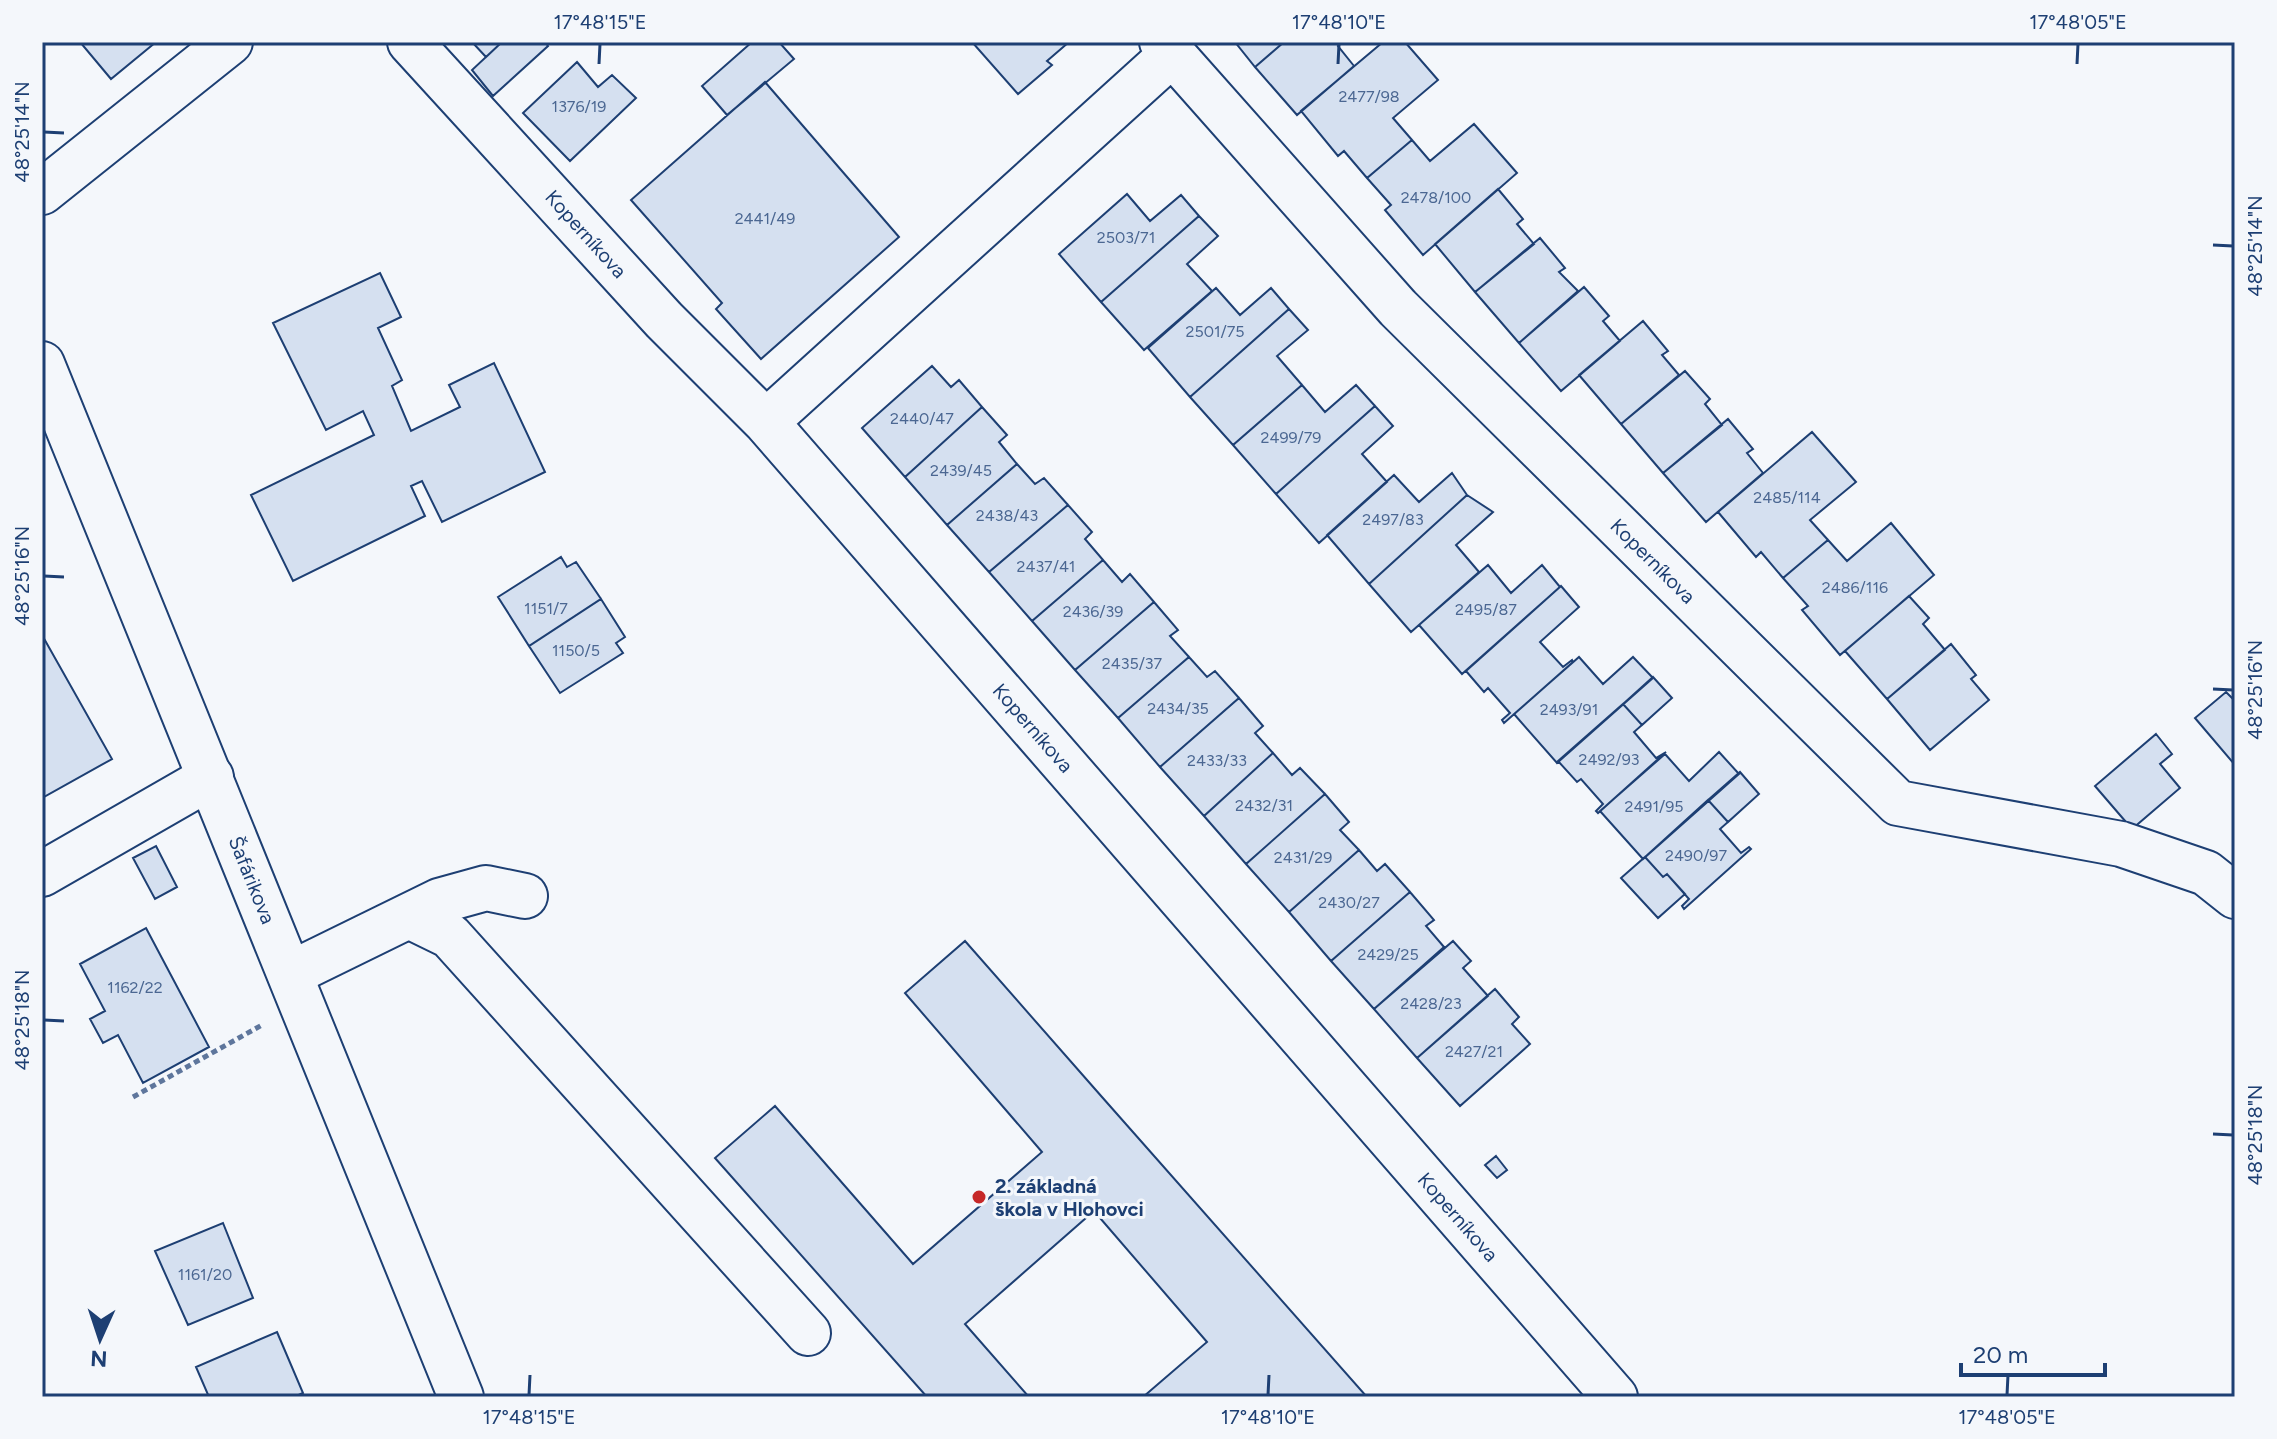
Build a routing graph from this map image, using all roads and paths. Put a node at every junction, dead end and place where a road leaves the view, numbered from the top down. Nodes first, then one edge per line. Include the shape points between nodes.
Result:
1 (230, 42) edge
2 (410, 42) edge
3 (1167, 48) edge
4 (42, 192) edge
5 (42, 364) edge
6 (766, 422) junction
7 (211, 777) junction
8 (42, 874) edge
9 (525, 896) dead end
10 (2235, 896) edge
11 (409, 916) junction
12 (296, 988) junction
13 (133, 1097) dead end
14 (808, 1333) dead end
15 (461, 1397) edge
16 (1615, 1397) edge

1 - 4 street
2 - 6 street, Koperníkova via 664,320
3 - 6 street, Koperníkova
3 - 10 street, Koperníkova via 1398,308 1898,803 2121,844 2206,873
5 - 7 street, Šafárikova
6 - 16 street, Koperníkova
7 - 8 street
7 - 12 street, Šafárikova
9 - 11 street via 486,888
11 - 12 street
11 - 14 street via 450,936
12 - 13 path
12 - 15 street, Šafárikova

